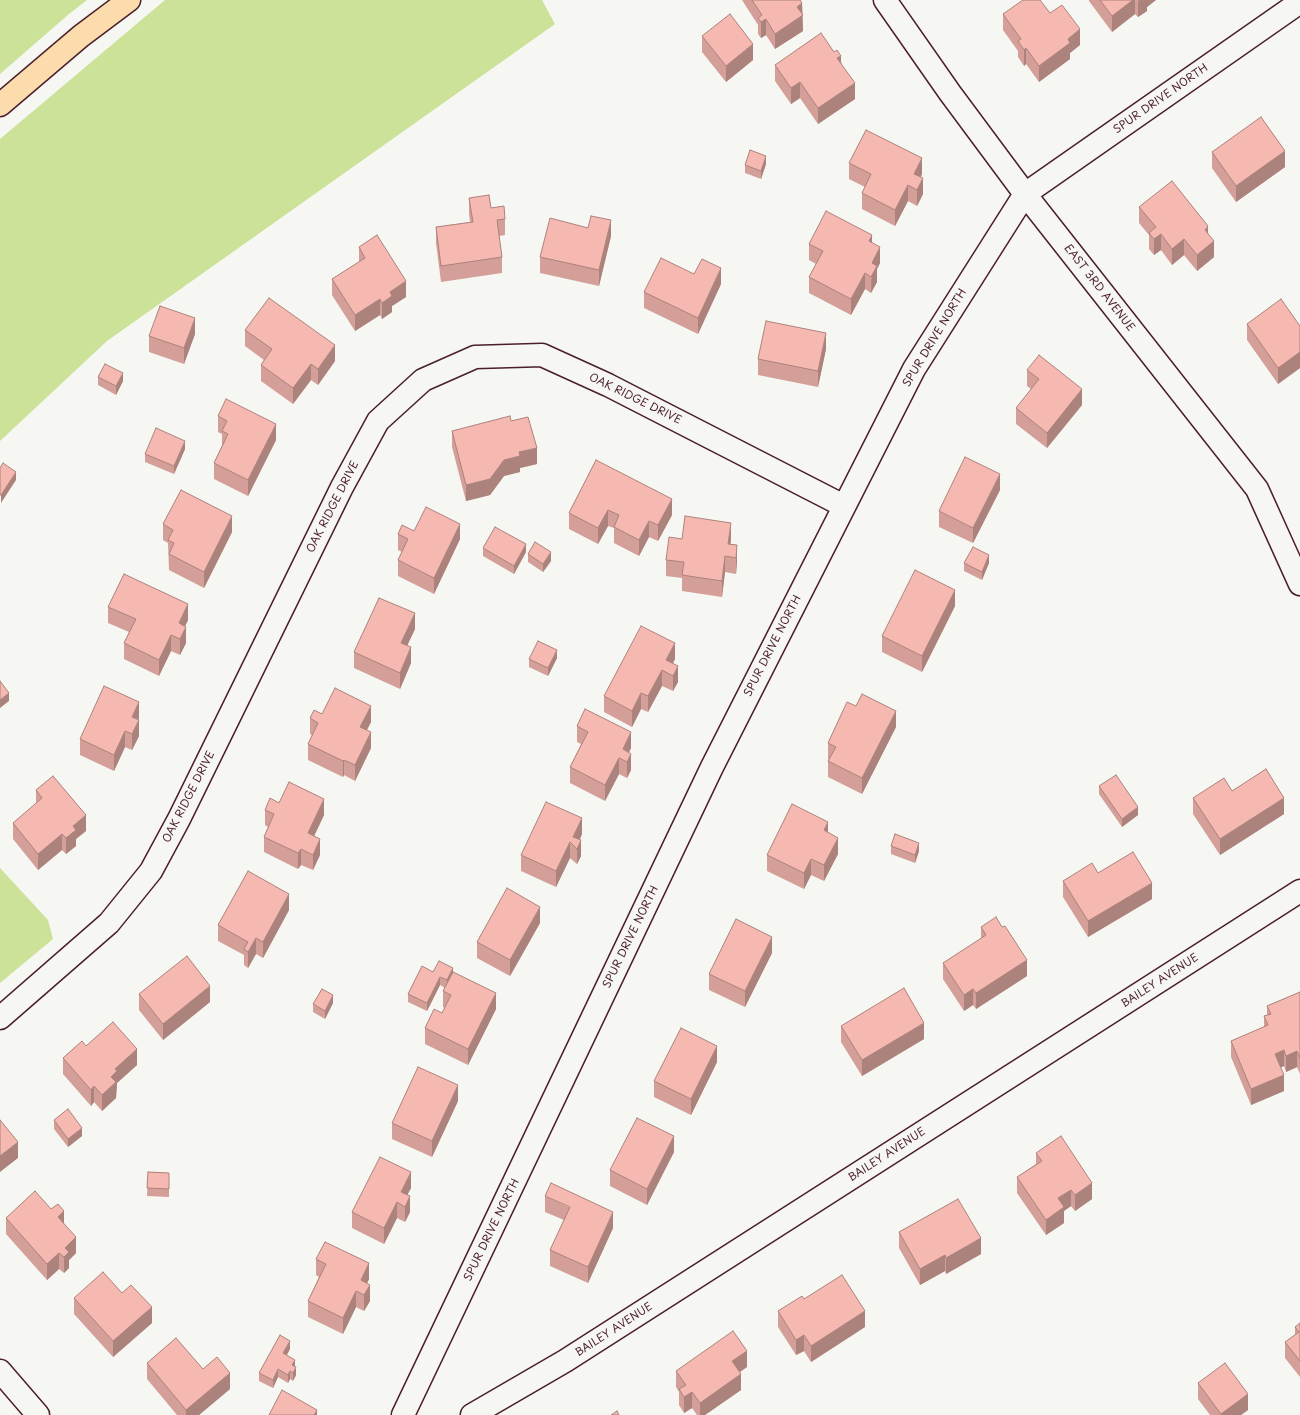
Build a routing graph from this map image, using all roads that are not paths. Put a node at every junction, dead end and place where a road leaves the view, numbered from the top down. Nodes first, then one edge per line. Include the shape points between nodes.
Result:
1 (129, 0) edge
2 (885, 0) edge
3 (1300, 2) edge
4 (0, 105) edge
5 (1025, 194) junction
6 (844, 506) junction
7 (1300, 584) edge
8 (1300, 892) edge
9 (0, 1018) edge
10 (0, 1371) edge
11 (38, 1415) edge
12 (403, 1415) edge
13 (472, 1415) edge

1 - 4 highway
2 - 5 street, EAST 3RD AVENUE
3 - 5 street, SPUR DRIVE NORTH
5 - 6 street, SPUR DRIVE NORTH via 914,368
5 - 7 street, EAST 3RD AVENUE via 1257,489
6 - 9 street, OAK RIDGE DRIVE via 608,385 542,355 475,357 422,380 378,421 342,487 151,871 109,923
6 - 12 street, SPUR DRIVE NORTH via 709,774
8 - 13 street, BAILEY AVENUE via 565,1361
10 - 11 street

